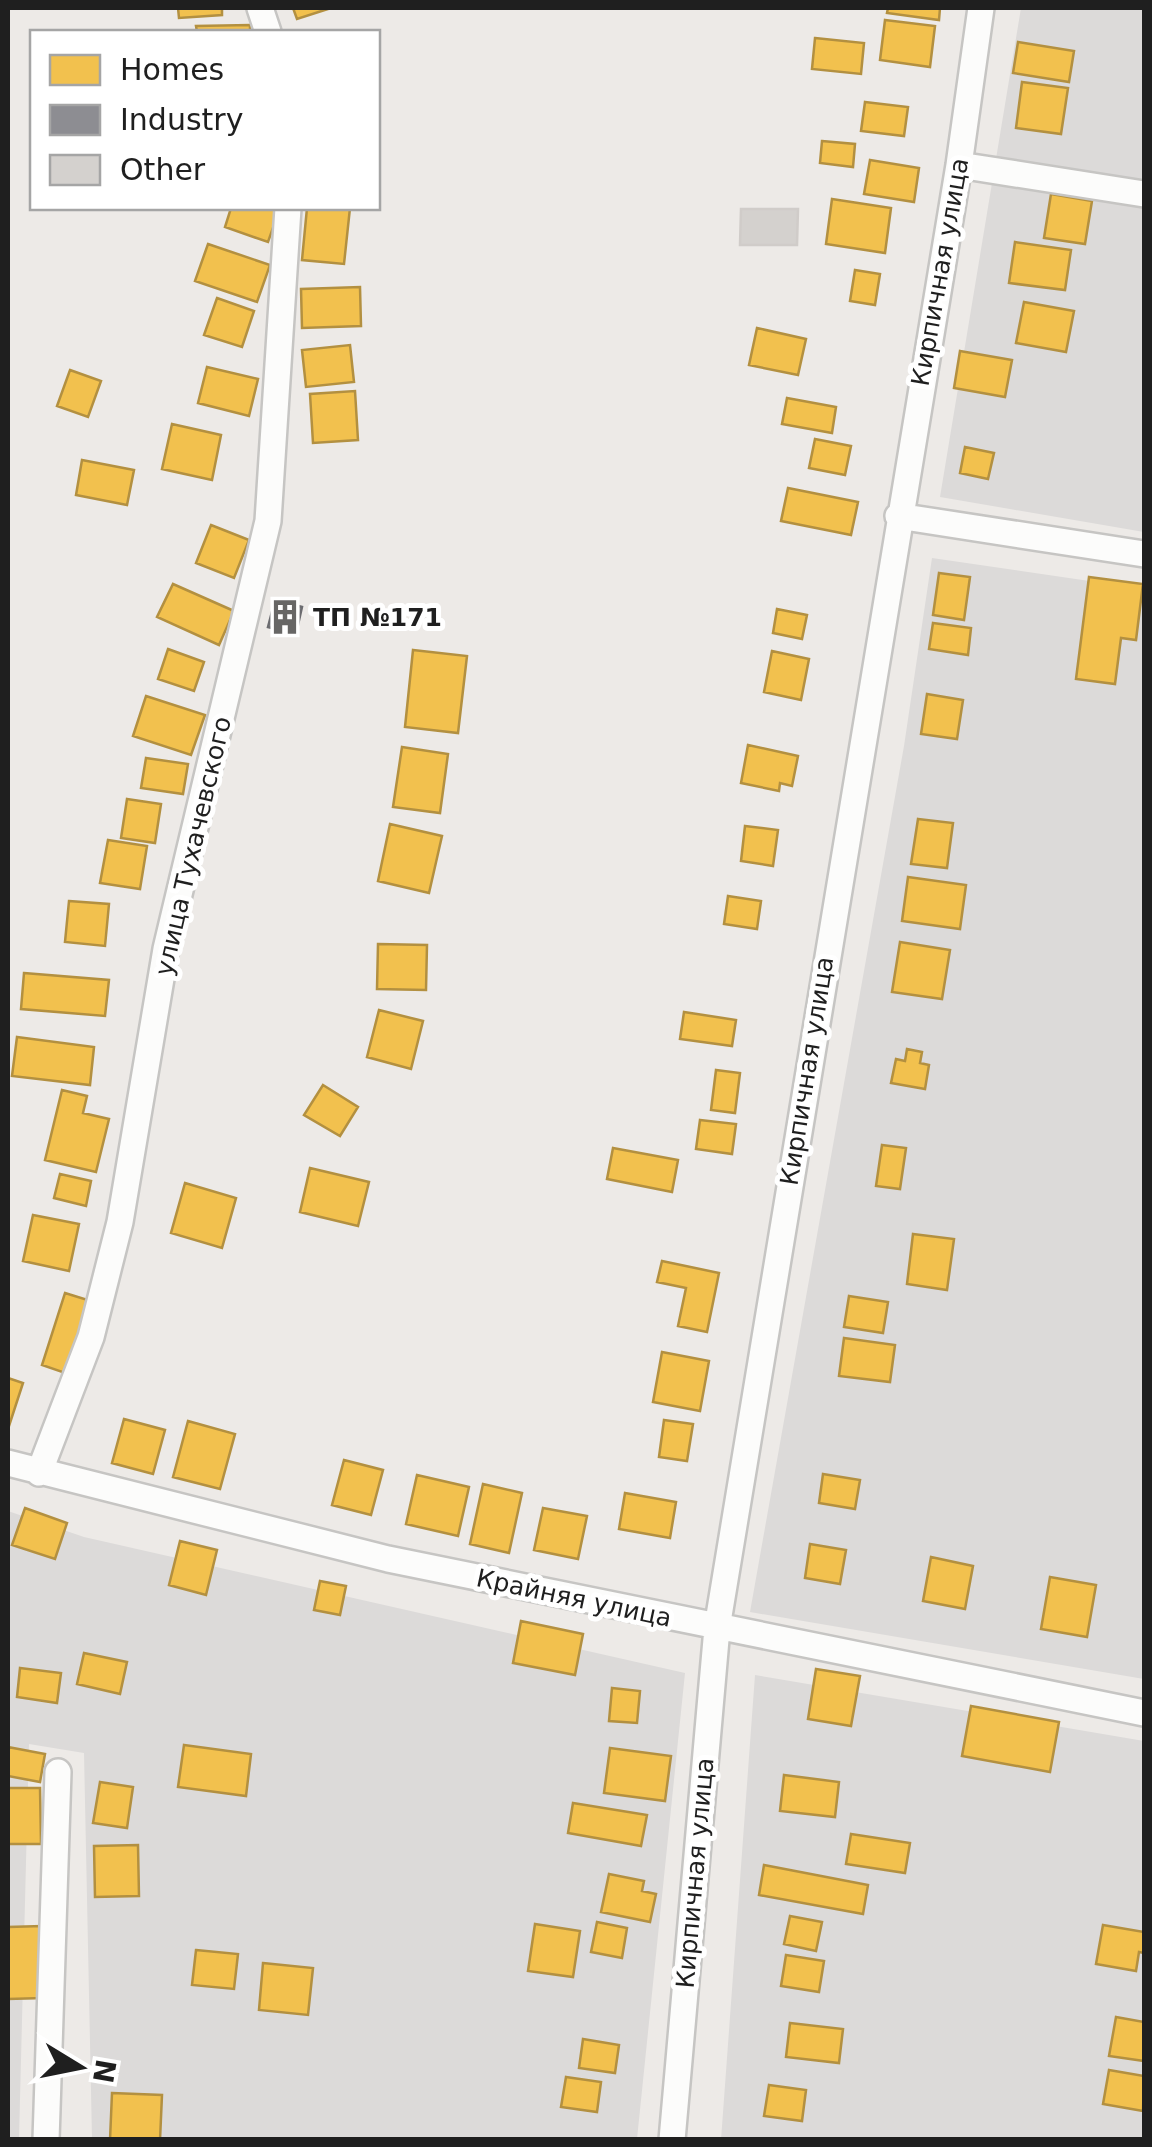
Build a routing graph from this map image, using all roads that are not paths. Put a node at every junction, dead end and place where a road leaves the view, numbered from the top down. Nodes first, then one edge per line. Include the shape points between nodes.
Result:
1 (981, 8) edge
2 (960, 165) junction
3 (1144, 194) edge
4 (288, 210) edge
5 (898, 516) junction
6 (1144, 554) edge
7 (8, 1464) edge
8 (38, 1473) junction
9 (716, 1628) junction
10 (1144, 1713) edge
11 (58, 1772) dead end
12 (46, 2140) edge
13 (672, 2140) edge

1 - 2 street, Кирпичная улица
2 - 3 street
2 - 5 street, Кирпичная улица
4 - 8 street, улица Тухачевского via 268,521 166,949 120,1222 91,1337
5 - 6 street
5 - 9 street, Кирпичная улица
7 - 8 street, Крайняя улица
8 - 9 street, Крайняя улица via 388,1559
9 - 10 street, Крайняя улица
9 - 13 street, Кирпичная улица
11 - 12 street

